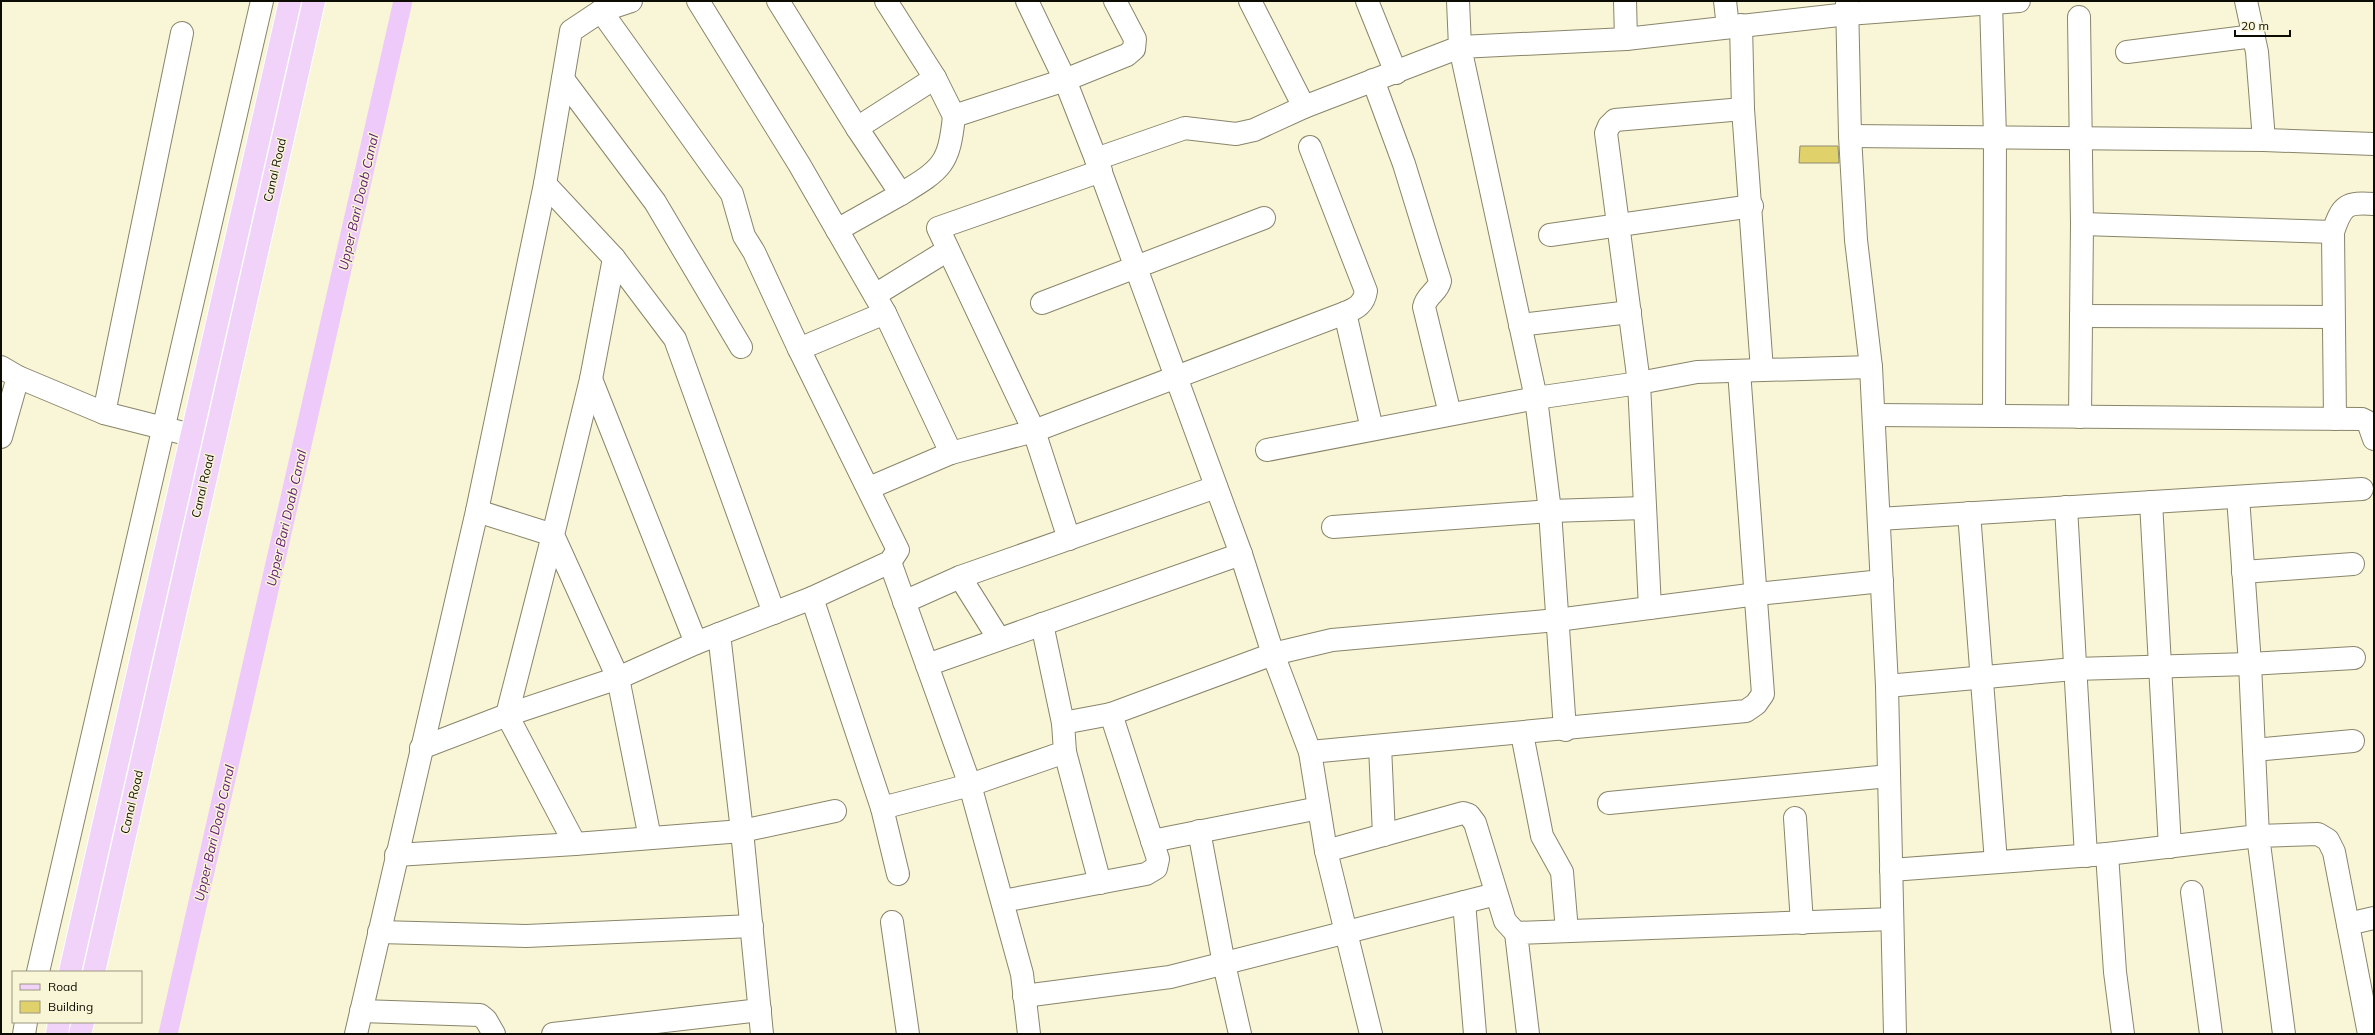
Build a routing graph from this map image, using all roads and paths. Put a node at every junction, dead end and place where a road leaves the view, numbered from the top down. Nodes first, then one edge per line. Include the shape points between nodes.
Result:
1 (262, 1) edge
2 (290, 1) edge
3 (314, 1) edge
4 (631, 1) edge
5 (698, 1) edge
6 (778, 1) edge
7 (886, 1) edge
8 (1027, 1) edge
9 (1115, 1) edge
10 (1250, 1) edge
11 (1367, 1) edge
12 (1458, 1) edge
13 (1625, 1) edge
14 (1725, 1) edge
15 (2019, 1) edge
16 (2246, 1) edge
17 (1981, 3) edge
18 (1848, 8) edge
19 (601, 11) junction
20 (2079, 17) dead end
21 (1735, 26) junction
22 (182, 33) dead end
23 (2254, 36) junction
24 (1626, 39) junction
25 (1460, 47) junction
26 (2127, 52) dead end
27 (1396, 73) junction
28 (935, 78) junction
29 (563, 79) junction
30 (1065, 80) junction
31 (1373, 80) junction
32 (1304, 107) junction
33 (1743, 109) junction
34 (954, 116) junction
35 (857, 128) junction
36 (1850, 136) junction
37 (1995, 137) junction
38 (2080, 138) junction
39 (2264, 140) junction
40 (2374, 144) edge
41 (1310, 147) dead end
42 (1099, 165) junction
43 (545, 184) junction
44 (901, 194) junction
45 (2374, 204) edge
46 (1752, 206) junction
47 (1264, 218) dead end
48 (2082, 224) junction
49 (1619, 225) junction
50 (837, 230) junction
51 (2333, 232) junction
52 (1550, 236) dead end
53 (948, 250) junction
54 (614, 258) junction
55 (1136, 267) junction
56 (1042, 303) dead end
57 (880, 304) junction
58 (1630, 312) junction
59 (1345, 313) junction
60 (2082, 316) junction
61 (2333, 317) junction
62 (1520, 325) junction
63 (741, 347) dead end
64 (799, 349) junction
65 (1872, 367) junction
66 (1762, 370) junction
67 (1739, 371) junction
68 (9, 372) edge
69 (1175, 376) junction
70 (591, 379) junction
71 (1639, 383) junction
72 (1536, 398) junction
73 (104, 413) junction
74 (1450, 414) junction
75 (1874, 415) junction
76 (1994, 416) junction
77 (2080, 417) junction
78 (2335, 419) junction
79 (163, 428) junction
80 (1372, 429) junction
81 (1034, 431) junction
82 (191, 435) junction
83 (1, 437) edge
84 (2374, 439) edge
85 (1267, 450) dead end
86 (950, 453) junction
87 (1216, 487) junction
88 (868, 488) junction
89 (2362, 489) dead end
90 (2238, 497) junction
91 (2151, 502) junction
92 (1644, 508) junction
93 (2066, 508) junction
94 (478, 511) junction
95 (1550, 511) junction
96 (1969, 514) junction
97 (1879, 519) junction
98 (1332, 526) dead end
99 (553, 535) junction
100 (1069, 539) junction
101 (1240, 554) junction
102 (890, 562) junction
103 (2353, 564) dead end
104 (2243, 572) junction
105 (960, 577) junction
106 (1882, 581) junction
107 (1757, 594) junction
108 (812, 598) junction
109 (904, 602) junction
110 (1650, 608) junction
111 (774, 613) junction
112 (1557, 620) junction
113 (1042, 624) junction
114 (719, 634) junction
115 (999, 639) junction
116 (696, 643) junction
117 (1273, 654) junction
118 (2354, 658) dead end
119 (2250, 664) junction
120 (927, 665) junction
121 (2160, 667) junction
122 (2074, 669) junction
123 (1982, 677) junction
124 (618, 678) junction
125 (1887, 686) junction
126 (1111, 714) junction
127 (507, 715) junction
128 (1063, 723) junction
129 (1565, 730) junction
130 (1522, 734) junction
131 (2353, 741) dead end
132 (1380, 746) junction
133 (421, 748) junction
134 (2254, 750) junction
135 (1065, 752) junction
136 (1310, 752) junction
137 (1889, 776) junction
138 (970, 785) junction
139 (1609, 803) dead end
140 (882, 808) junction
141 (1319, 808) junction
142 (835, 811) dead end
143 (1795, 818) dead end
144 (742, 831) junction
145 (1199, 832) junction
146 (1384, 835) junction
147 (2258, 836) junction
148 (650, 838) junction
149 (1152, 841) junction
150 (575, 844) junction
151 (2170, 847) junction
152 (1326, 851) junction
153 (2096, 855) junction
154 (396, 856) junction
155 (1996, 862) junction
156 (1891, 870) junction
157 (898, 874) dead end
158 (1100, 883) junction
159 (2192, 892) dead end
160 (1496, 894) junction
161 (1003, 901) junction
162 (1464, 902) junction
163 (2374, 918) edge
164 (1892, 919) junction
165 (892, 922) dead end
166 (1802, 923) junction
167 (2348, 924) junction
168 (752, 926) junction
169 (1567, 931) junction
170 (379, 932) junction
171 (1346, 933) junction
172 (1516, 933) junction
173 (1224, 964) junction
174 (38, 971) edge
175 (70, 971) edge
176 (94, 971) edge
177 (1024, 996) junction
178 (760, 1010) junction
179 (361, 1011) junction
180 (26, 1023) edge
181 (59, 1023) edge
182 (83, 1023) edge
183 (24, 1034) edge
184 (57, 1034) edge
185 (80, 1034) edge
186 (356, 1034) edge
187 (494, 1034) edge
188 (553, 1034) edge
189 (762, 1034) edge
190 (908, 1034) edge
191 (1029, 1034) edge
192 (1240, 1034) edge
193 (1370, 1034) edge
194 (1476, 1034) edge
195 (1528, 1034) edge
196 (1895, 1034) edge
197 (2123, 1034) edge
198 (2211, 1034) edge
199 (2284, 1034) edge
200 (2369, 1034) edge

1 - 79 street
2 - 82 main road, Canal Road
3 - 176 main road, Canal Road
4 - 19 street
5 - 50 street
6 - 35 street
7 - 28 street
8 - 30 street
9 - 30 street via 1135,40 1134,49 1127,55
10 - 32 street
11 - 27 street
12 - 25 street
13 - 24 street
14 - 21 street
15 - 17 street
16 - 23 street
17 - 18 street
17 - 37 street
18 - 21 street
18 - 36 street
19 - 29 street via 571,31
19 - 64 street via 732,194 744,236
20 - 38 street
21 - 24 street
21 - 33 street
22 - 73 street
23 - 26 street
23 - 39 street
24 - 25 street
25 - 27 street
25 - 62 street
27 - 31 street
28 - 34 street
28 - 35 street
29 - 43 street
29 - 63 street via 655,202
30 - 34 street
30 - 42 street
31 - 32 street
31 - 74 street via 1404,164 1440,281 1439,287 1425,300 1424,308
32 - 42 street via 1254,130 1236,134 1185,128
33 - 46 street
33 - 49 street via 1616,120 1609,126 1606,133
34 - 44 street via 952,139 945,162 933,174
35 - 44 street
36 - 37 street
36 - 65 street via 1856,240
37 - 38 street
37 - 76 street
38 - 39 street
38 - 48 street
39 - 40 street
41 - 59 street via 1366,291 1364,301
42 - 53 street via 938,228
42 - 55 street
43 - 54 street
43 - 94 street
44 - 50 street
45 - 51 street via 2355,203 2346,206 2339,214
46 - 49 street
46 - 66 street
47 - 55 street
48 - 51 street
48 - 60 street
49 - 52 street
49 - 58 street
50 - 57 street
51 - 61 street
53 - 57 street
53 - 81 street
54 - 70 street
54 - 111 street via 675,339
55 - 56 street
55 - 69 street
57 - 64 street
57 - 86 street
58 - 62 street
58 - 71 street
59 - 69 street
59 - 80 street
60 - 61 street
60 - 77 street
61 - 78 street
62 - 72 street
64 - 88 street
65 - 66 street
65 - 75 street
66 - 67 street
67 - 71 street via 1697,372
67 - 107 street
68 - 73 street
68 - 83 street
69 - 81 street
69 - 87 street
70 - 99 street
70 - 116 street
71 - 72 street
71 - 92 street
72 - 74 street
72 - 95 street
73 - 79 street
74 - 80 street
75 - 76 street
75 - 97 street
76 - 77 street
77 - 78 street
78 - 84 street via 2362,419 2368,422
79 - 82 street
79 - 174 street
80 - 85 street
81 - 86 street
81 - 100 street
82 - 175 main road, Canal Road
86 - 88 street
87 - 100 street
87 - 101 street
88 - 102 street via 896,543 898,550
89 - 90 street
90 - 91 street
90 - 104 street
91 - 93 street
91 - 121 street
92 - 95 street
92 - 110 street
93 - 96 street
93 - 122 street
94 - 99 street
94 - 133 street
95 - 98 street
95 - 112 street
96 - 97 street
96 - 123 street
97 - 106 street
99 - 124 street
99 - 127 street
100 - 105 street
101 - 113 street
101 - 117 street
102 - 108 street
102 - 109 street
103 - 104 street
104 - 119 street
105 - 109 street
105 - 115 street
106 - 107 street
106 - 125 street
107 - 110 street
107 - 129 street via 1763,694 1756,704 1746,711
108 - 111 street
108 - 140 street
109 - 120 street
110 - 112 street
111 - 114 street
112 - 117 street via 1332,640
112 - 129 street
113 - 115 street
113 - 128 street
114 - 116 street
114 - 144 street
115 - 120 street
116 - 124 street
117 - 126 street
117 - 136 street
118 - 119 street
119 - 121 street
119 - 134 street
120 - 138 street
121 - 122 street
121 - 151 street
122 - 123 street
122 - 153 street
123 - 125 street
123 - 155 street
124 - 127 street
124 - 148 street
125 - 137 street
126 - 128 street
126 - 149 street
127 - 133 street
127 - 150 street
128 - 135 street
129 - 130 street
130 - 132 street
130 - 169 street via 1542,836 1562,872
131 - 134 street
132 - 136 street
132 - 146 street
133 - 154 street
134 - 147 street
135 - 138 street
135 - 158 street
136 - 141 street
137 - 139 street
137 - 156 street
138 - 140 street
138 - 161 street
140 - 157 street
141 - 145 street
141 - 152 street
142 - 144 street
143 - 166 street
144 - 148 street
144 - 168 street
145 - 149 street
145 - 173 street
146 - 152 street
146 - 160 street via 1462,812 1469,815 1475,823
147 - 151 street
147 - 167 street via 2318,834 2328,840 2334,852
147 - 199 street
148 - 150 street
149 - 158 street via 1158,859 1156,868 1151,872
150 - 154 street
151 - 153 street
152 - 171 street
153 - 155 street
153 - 197 street via 2116,972
154 - 170 street
155 - 156 street
156 - 164 street
158 - 161 street
159 - 198 street
160 - 162 street
160 - 172 street via 1504,921
161 - 177 street via 1022,974
162 - 171 street
162 - 194 street
163 - 167 street
164 - 166 street
164 - 196 street
165 - 190 street
166 - 169 street
167 - 200 street
168 - 170 street via 526,936
168 - 178 street
169 - 172 street
170 - 179 street
171 - 173 street
171 - 193 street
172 - 195 street
173 - 177 street via 1170,977
173 - 192 street
177 - 191 street
178 - 188 street
178 - 189 street
179 - 186 street
179 - 187 street via 480,1015
180 - 183 street
181 - 184 main road
182 - 185 main road

